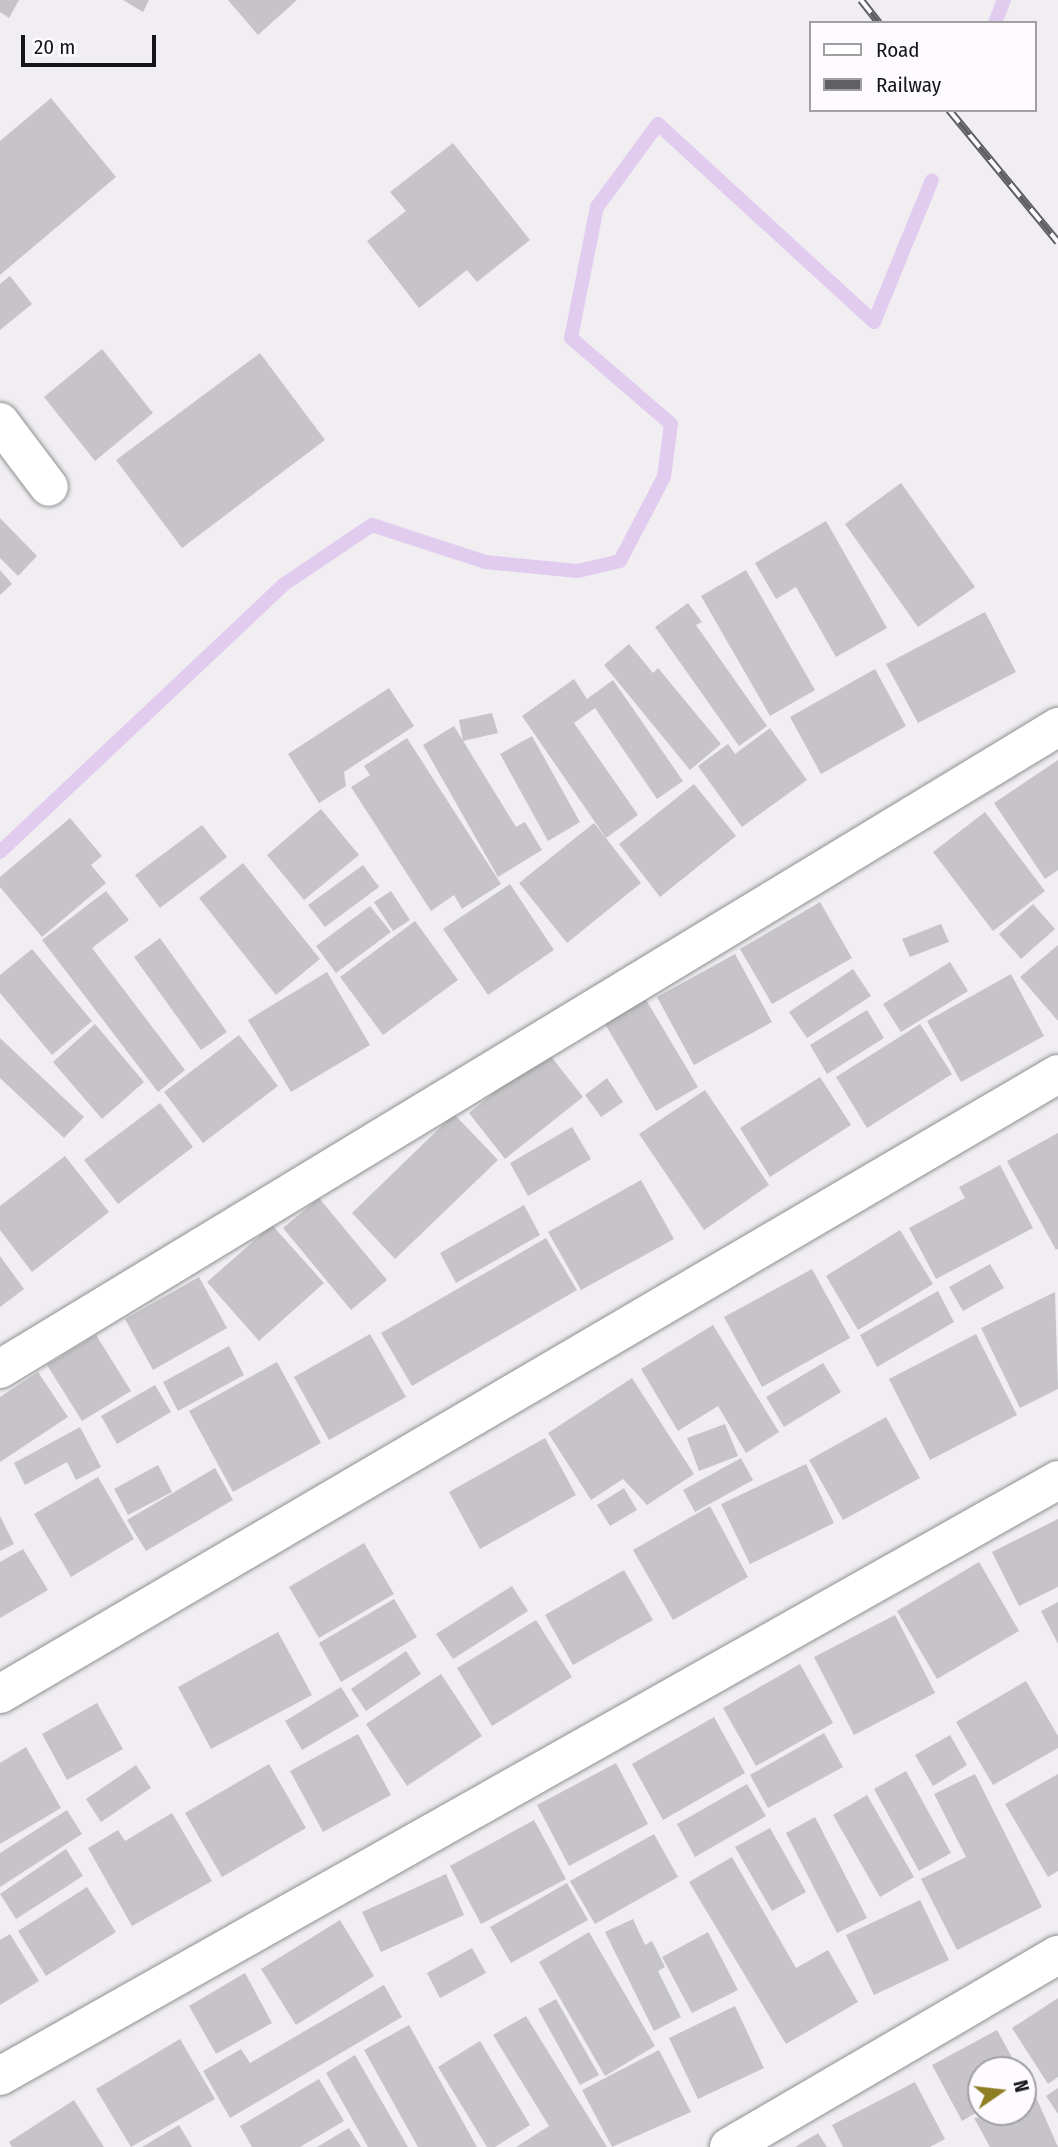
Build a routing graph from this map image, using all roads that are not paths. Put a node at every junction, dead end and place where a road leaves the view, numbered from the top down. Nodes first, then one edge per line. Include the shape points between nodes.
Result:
1 (0, 422) edge
2 (49, 487) dead end
3 (1058, 727) edge
4 (1058, 1074) edge
5 (0, 1370) edge
6 (1058, 1479) edge
7 (0, 1694) edge
8 (1058, 1955) edge
9 (0, 2076) edge
10 (729, 2147) edge

1 - 2 street
3 - 5 street
4 - 7 street
6 - 9 street
8 - 10 street

